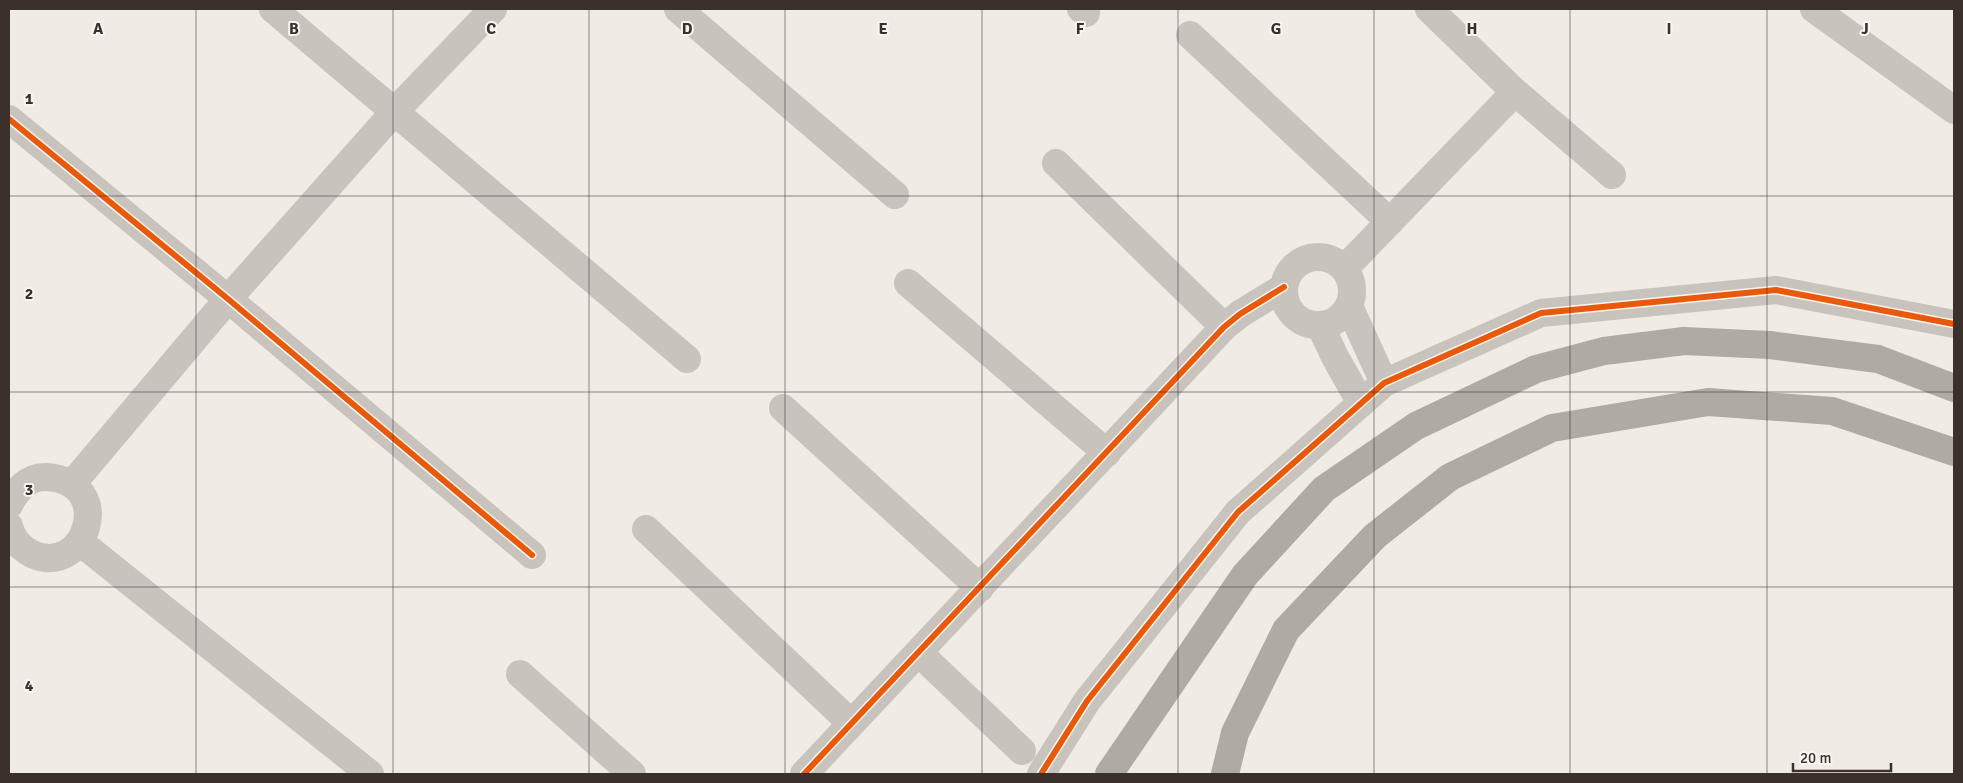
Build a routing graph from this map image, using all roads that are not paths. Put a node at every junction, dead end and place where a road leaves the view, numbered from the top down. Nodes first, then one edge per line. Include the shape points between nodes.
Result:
1 (274, 9) edge
2 (492, 9) edge
3 (678, 9) edge
4 (1429, 9) edge
5 (1814, 9) edge
6 (1190, 35) dead end
7 (1515, 92) junction
8 (396, 110) junction
9 (1954, 110) edge
10 (9, 119) edge
11 (1056, 163) dead end
12 (1612, 174) dead end
13 (895, 195) dead end
14 (1390, 222) junction
15 (1344, 269) junction
16 (908, 283) dead end
17 (1284, 287) junction
18 (228, 299) junction
19 (1349, 306) junction
20 (1954, 324) edge
21 (1320, 325) junction
22 (1224, 327) junction
23 (687, 359) dead end
24 (1384, 383) junction
25 (1954, 388) edge
26 (1361, 403) junction
27 (783, 408) dead end
28 (1954, 452) edge
29 (1107, 453) junction
30 (72, 484) junction
31 (11, 494) edge
32 (9, 526) edge
33 (646, 529) dead end
34 (80, 542) junction
35 (532, 556) dead end
36 (16, 557) edge
37 (980, 588) junction
38 (918, 652) junction
39 (520, 674) dead end
40 (852, 723) junction
41 (1022, 751) dead end
42 (370, 774) edge
43 (632, 774) edge
44 (804, 774) edge
45 (1041, 774) edge
46 (1109, 774) edge
47 (1225, 774) edge

1 - 8 street
2 - 8 street
3 - 13 street
4 - 7 street
5 - 9 street
6 - 14 street
7 - 12 street
7 - 14 street
8 - 18 street
8 - 23 street
10 - 18 street
11 - 22 street
14 - 15 street
15 - 17 street via 1328,257 1304,259 1286,275
15 - 19 street via 1352,283
16 - 29 street
17 - 21 street via 1284,299 1297,319
17 - 22 street
18 - 30 street
18 - 35 street
19 - 21 street via 1332,323
19 - 24 street
20 - 24 street via 1776,290 1541,313
21 - 26 street
22 - 29 street
24 - 26 street
25 - 46 highway via 1878,359 1770,345 1684,341 1604,351 1536,369 1416,426 1324,489 1245,575
26 - 45 street via 1238,512 1087,701
27 - 37 street
28 - 47 highway via 1832,411 1708,402 1552,428 1450,478 1375,536 1286,630 1236,734
29 - 37 street
30 - 31 street via 58,478 42,477 27,482
30 - 34 street via 83,496 88,512 87,527
32 - 36 street
33 - 40 street
34 - 36 street via 53,558
34 - 42 street
37 - 38 street
38 - 40 street
38 - 41 street
39 - 43 street
40 - 44 street

